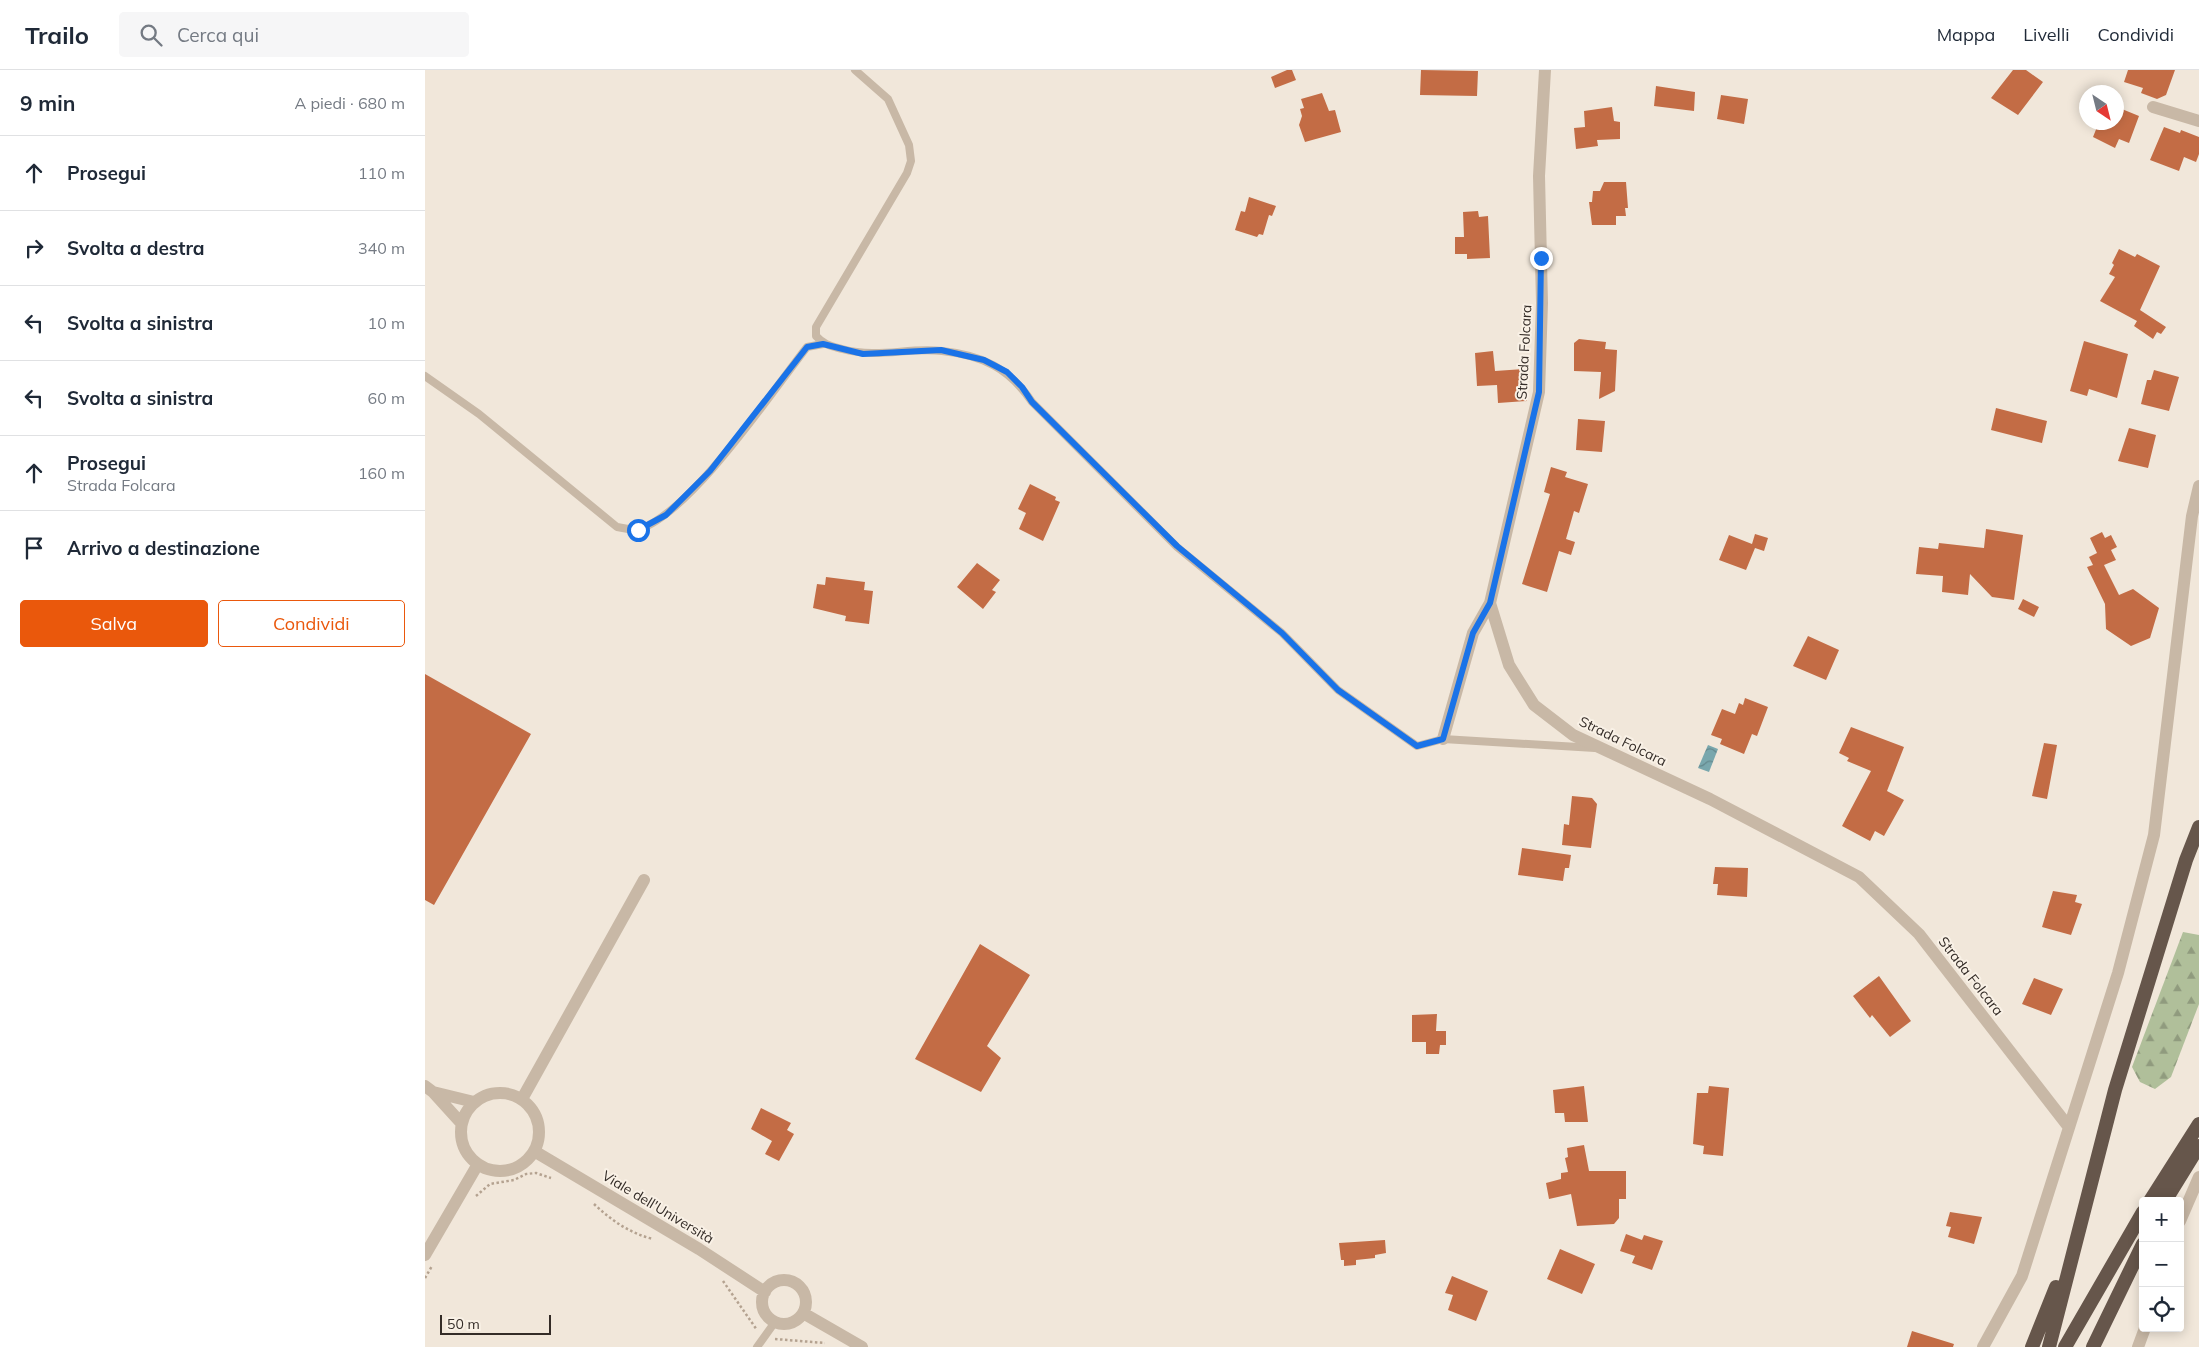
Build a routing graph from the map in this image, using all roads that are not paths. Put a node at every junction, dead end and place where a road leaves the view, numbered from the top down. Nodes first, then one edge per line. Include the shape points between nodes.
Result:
1 (855, 70) edge
2 (1545, 70) edge
3 (2153, 107) dead end
4 (2199, 122) edge
5 (823, 344) junction
6 (425, 376) edge
7 (2199, 486) edge
8 (2197, 504) edge
9 (1490, 603) junction
10 (1443, 739) junction
11 (1602, 749) junction
12 (2199, 828) edge
13 (644, 880) dead end
14 (429, 1089) edge
15 (522, 1099) junction
16 (474, 1102) junction
17 (462, 1124) junction
18 (2199, 1124) edge
19 (2068, 1126) junction
20 (2199, 1146) edge
21 (534, 1151) junction
22 (478, 1164) junction
23 (2199, 1176) edge
24 (2152, 1197) edge
25 (2167, 1197) edge
26 (2184, 1212) edge
27 (2139, 1219) edge
28 (2079, 1230) junction
29 (2139, 1251) edge
30 (2139, 1252) edge
31 (430, 1258) edge
32 (765, 1292) junction
33 (803, 1313) junction
34 (775, 1322) junction
35 (2144, 1332) edge
36 (757, 1347) edge
37 (862, 1347) edge
38 (1983, 1347) edge
39 (2031, 1347) edge
40 (2049, 1347) edge
41 (2065, 1347) edge
42 (2093, 1347) edge
43 (2101, 1347) edge
44 (2138, 1347) edge

1 - 5 lane via 888,99 909,145 911,161 817,328 816,336
2 - 9 street, Strada Folcara via 1539,176 1542,303 1539,392
3 - 4 street
5 - 6 lane via 807,347 710,471 666,515 638,530 617,527 479,414
5 - 10 lane via 863,354 941,350 984,360 1007,372 1032,402 1177,546 1282,633 1338,690 1417,746
7 - 8 street
8 - 19 street via 2154,835 2118,973
9 - 10 street via 1473,633
9 - 11 street, Strada Folcara via 1509,664 1533,705 1573,735
10 - 11 lane
11 - 19 street, Strada Folcara via 1859,877 1919,934
12 - 28 highway via 2186,860 2115,1090
13 - 15 street
14 - 16 street
14 - 17 street
15 - 16 street via 510,1093 497,1092
15 - 21 street via 537,1117 539,1140
16 - 17 street
17 - 22 street via 464,1147
18 - 24 highway
19 - 38 street via 2022,1276
20 - 25 highway
21 - 22 street via 528,1160 509,1170 488,1169
21 - 32 street, Viale dell'Università
22 - 31 street
23 - 26 street
27 - 41 highway
28 - 39 highway
28 - 40 highway
29 - 42 highway
30 - 43 highway
32 - 33 street via 769,1286 781,1281 794,1283 800,1287 806,1300
32 - 34 street via 762,1298 765,1312
33 - 34 street via 791,1323
33 - 37 street
34 - 36 lane
35 - 44 street

